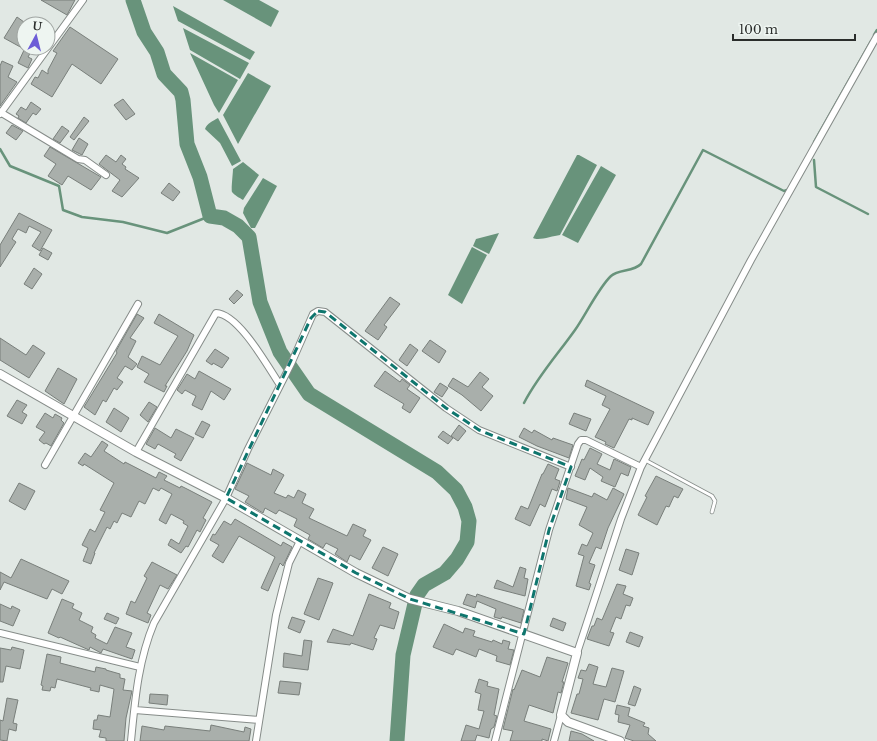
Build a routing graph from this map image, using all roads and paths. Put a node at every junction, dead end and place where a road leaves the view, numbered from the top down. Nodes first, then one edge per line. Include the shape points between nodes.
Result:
1 (83, 0) edge
2 (877, 36) edge
3 (56, 37) edge
4 (42, 56) edge
5 (0, 113) edge
6 (106, 175) dead end
7 (138, 304) dead end
8 (0, 374) edge
9 (281, 383) junction
10 (73, 416) junction
11 (136, 452) junction
12 (644, 460) junction
13 (45, 465) dead end
14 (572, 467) junction
15 (641, 467) junction
16 (226, 498) junction
17 (712, 512) dead end
18 (300, 541) junction
19 (0, 632) edge
20 (524, 634) junction
21 (577, 653) junction
22 (140, 666) junction
23 (134, 710) junction
24 (561, 716) junction
25 (259, 720) junction
26 (132, 741) edge
27 (256, 741) edge
28 (495, 741) edge
29 (554, 741) edge
30 (620, 741) edge

1 - 3 street
2 - 12 street via 751,260
4 - 5 street
5 - 6 street
7 - 10 street
8 - 10 street
9 - 11 street via 238,325 226,315 216,313
9 - 14 street via 313,314 318,311 325,312 446,408 479,430
9 - 16 street
10 - 11 street
10 - 13 street
11 - 16 street
12 - 15 street
12 - 17 lane via 712,496 715,501
14 - 15 street via 578,444 584,440
14 - 20 street via 549,530
15 - 21 street via 621,518
16 - 18 street
16 - 22 street via 154,623 145,643
18 - 20 street via 356,574 410,599
18 - 25 street via 289,563 276,615
19 - 22 street
20 - 21 street
20 - 28 street
21 - 24 street
22 - 23 street
23 - 25 street
23 - 26 street
24 - 29 street
24 - 30 street via 568,722
25 - 27 street

